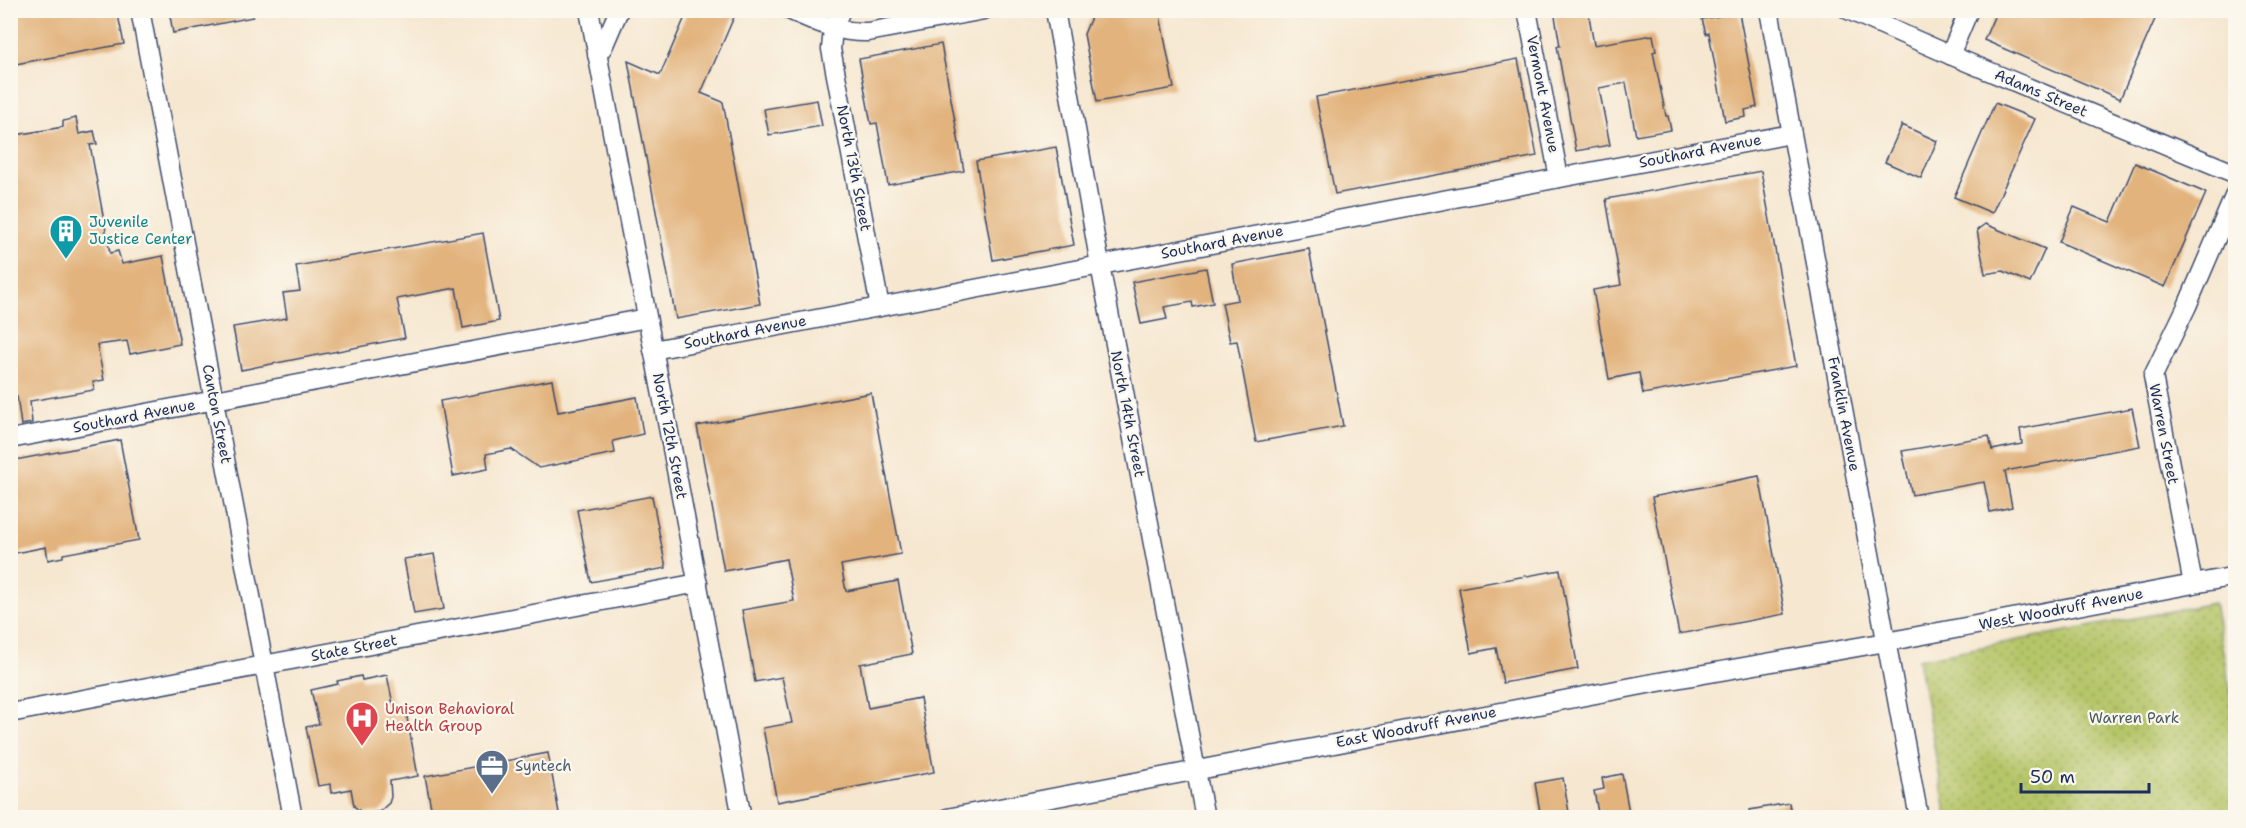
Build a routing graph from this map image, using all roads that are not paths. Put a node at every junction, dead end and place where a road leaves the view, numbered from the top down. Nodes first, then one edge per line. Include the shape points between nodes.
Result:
1 (140, 10) edge
2 (589, 10) edge
3 (619, 10) edge
4 (789, 10) edge
5 (841, 10) edge
6 (984, 10) edge
7 (1055, 10) edge
8 (1527, 10) edge
9 (1769, 10) edge
10 (1848, 10) edge
11 (1969, 10) edge
12 (833, 29) junction
13 (597, 55) junction
14 (1950, 55) junction
15 (1791, 134) junction
16 (2235, 174) edge
17 (1559, 178) junction
18 (2235, 192) edge
19 (1100, 265) junction
20 (880, 307) junction
21 (647, 318) junction
22 (653, 350) junction
23 (214, 401) junction
24 (10, 439) edge
25 (2235, 576) edge
26 (698, 583) junction
27 (2193, 584) junction
28 (1886, 642) junction
29 (263, 665) junction
30 (10, 713) edge
31 (1196, 768) junction
32 (293, 818) edge
33 (742, 818) edge
34 (947, 818) edge
35 (1205, 818) edge
36 (1919, 818) edge

1 - 23 street, Canton Street
2 - 13 street, North 12th Street
3 - 13 street
4 - 12 street
5 - 12 street
6 - 12 street via 868,32
7 - 19 street, North 14th Street
8 - 17 street, Vermont Avenue
9 - 15 street, Franklin Avenue
10 - 14 street, Adams Street
11 - 14 street
12 - 20 street, North 13th Street via 831,49
13 - 21 street, North 12th Street
14 - 16 street, Adams Street
15 - 17 street, Southard Avenue
15 - 28 street, Franklin Avenue
17 - 19 street, Southard Avenue
18 - 27 street, Warren Street via 2153,376
19 - 20 street, Southard Avenue
19 - 31 street, North 14th Street
20 - 22 street, Southard Avenue
21 - 22 street, North 12th Street
21 - 23 street, Southard Avenue
22 - 26 street, North 12th Street
23 - 24 street, Southard Avenue
23 - 29 street, Canton Street
25 - 27 street, West Woodruff Avenue
26 - 29 street, State Street
26 - 33 street, North 12th Street
27 - 28 street, West Woodruff Avenue
28 - 31 street, East Woodruff Avenue
28 - 36 street, Franklin Avenue
29 - 30 street, State Street
29 - 32 street, Canton Street
31 - 34 street, East Woodruff Avenue
31 - 35 street, North 14th Street

